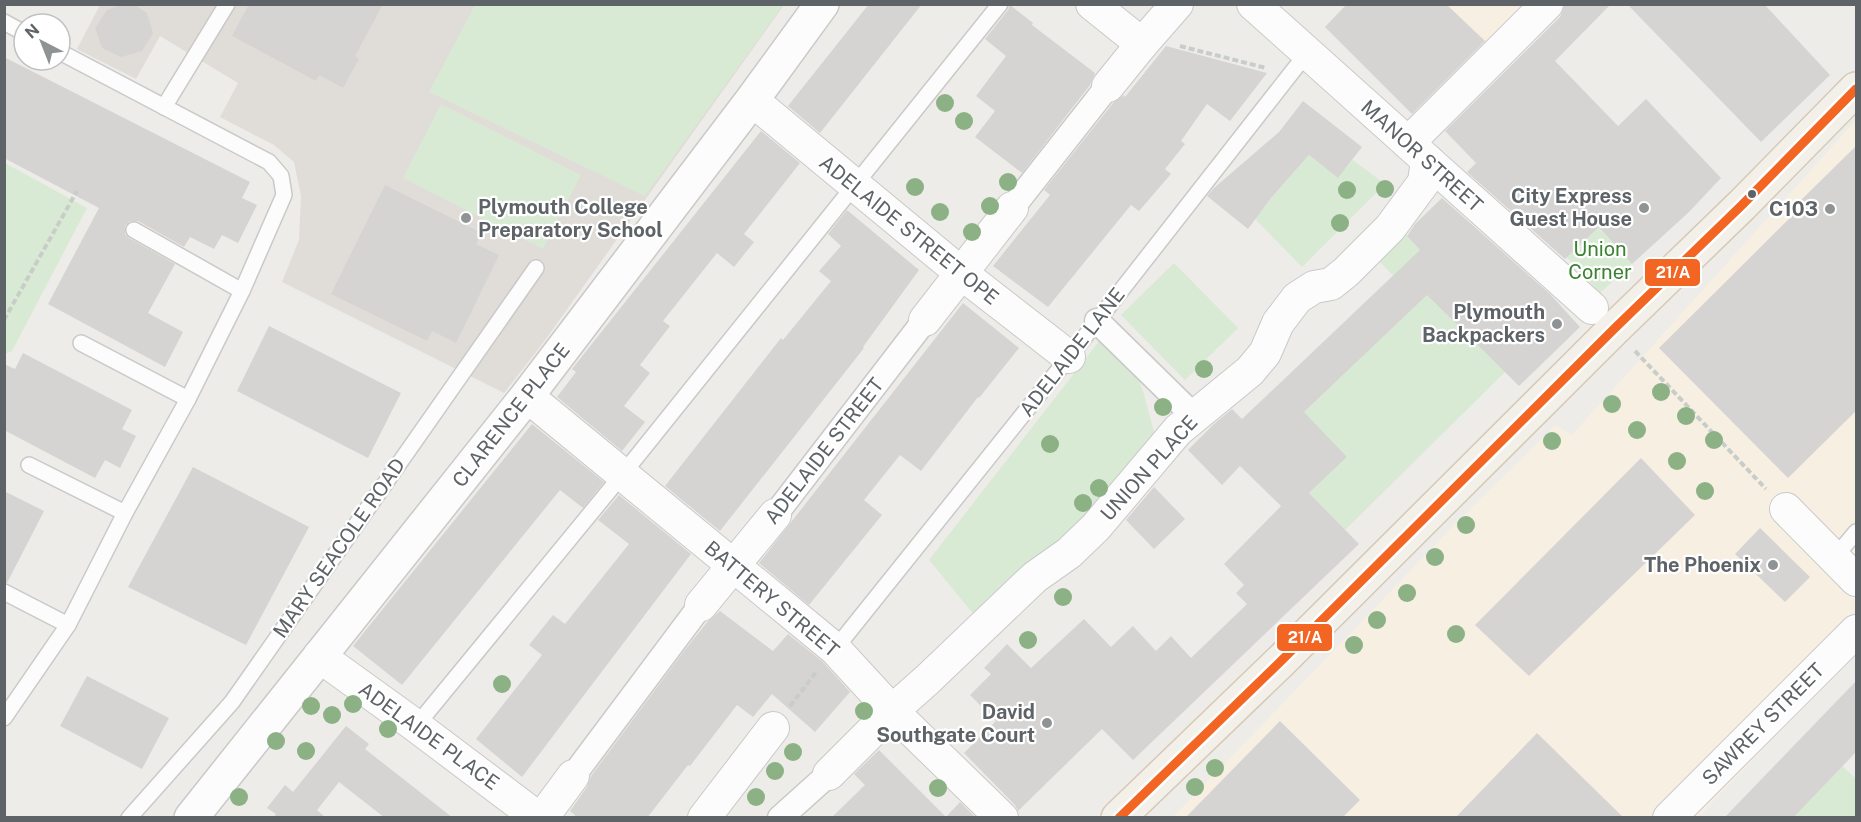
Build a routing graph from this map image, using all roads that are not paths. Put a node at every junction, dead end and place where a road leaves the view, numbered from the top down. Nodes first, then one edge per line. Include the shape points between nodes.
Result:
1 (227, 4) edge
2 (822, 4) edge
3 (999, 4) edge
4 (1092, 4) edge
5 (1177, 4) edge
6 (1253, 4) edge
7 (1547, 4) edge
8 (1145, 41) junction
9 (72, 58) edge
10 (1299, 64) junction
11 (1108, 86) joint
12 (1857, 89) edge
13 (752, 100) junction
14 (164, 107) junction
15 (1417, 152) junction
16 (855, 186) junction
17 (1012, 208) joint
18 (134, 231) dead end
19 (536, 268) dead end
20 (961, 273) junction
21 (242, 291) junction
22 (1603, 319) junction
23 (925, 320) joint
24 (1097, 321) junction
25 (81, 343) dead end
26 (1069, 357) junction
27 (527, 396) junction
28 (188, 399) junction
29 (1194, 416) junction
30 (29, 465) dead end
31 (622, 475) junction
32 (1786, 509) road end
33 (125, 513) junction
34 (775, 514) joint
35 (1857, 532) edge
36 (1834, 558) junction
37 (733, 566) junction
38 (1857, 580) edge
39 (4, 592) edge
40 (701, 605) joint
41 (68, 625) junction
42 (1857, 631) edge
43 (835, 649) junction
44 (319, 656) junction
45 (892, 711) junction
46 (4, 718) edge
47 (416, 726) junction
48 (773, 728) road end
49 (829, 774) joint
50 (573, 776) joint
51 (129, 818) edge
52 (191, 818) edge
53 (540, 818) edge
54 (704, 818) edge
55 (780, 818) edge
56 (1002, 818) edge
57 (1118, 818) edge
58 (1669, 818) edge

1 - 14 lane
2 - 13 street, CLARENCE PLACE
3 - 16 lane
4 - 8 street
5 - 8 street
6 - 10 street, MANOR STREET
7 - 15 street
8 - 11 street
9 - 14 lane
10 - 15 street, MANOR STREET
10 - 24 lane, ADELAIDE LANE
11 - 17 street, ADELAIDE STREET
12 - 22 main road via 1742,205
13 - 16 street, ADELAIDE STREET OPE
13 - 27 street, CLARENCE PLACE
14 - 21 lane via 268,162 281,176 284,195
15 - 22 street, MANOR STREET
15 - 29 street, UNION PLACE via 1425,182 1390,228 1331,284 1314,287 1297,298 1278,323 1265,353
16 - 20 street, ADELAIDE STREET OPE
16 - 31 lane
17 - 20 street, ADELAIDE STREET
18 - 21 lane
19 - 51 lane, MARY SEACOLE ROAD via 232,702
20 - 23 street, ADELAIDE STREET
20 - 26 street, ADELAIDE STREET OPE
21 - 28 lane
22 - 57 main road via 1529,414
23 - 34 street, ADELAIDE STREET
24 - 26 lane, ADELAIDE LANE
24 - 29 street
25 - 28 lane
26 - 43 lane, ADELAIDE LANE
27 - 31 street, BATTERY STREET
27 - 44 street, CLARENCE PLACE
28 - 33 lane
29 - 45 street, UNION PLACE via 1096,527 1035,577
30 - 33 lane
31 - 37 street, BATTERY STREET
31 - 47 lane
32 - 36 street
33 - 41 lane
34 - 37 street, ADELAIDE STREET
35 - 36 lane
36 - 38 street
37 - 40 street, ADELAIDE STREET
37 - 43 street, BATTERY STREET
39 - 41 lane
40 - 50 street, ADELAIDE STREET
41 - 46 lane
42 - 58 street, SAWREY STREET
43 - 45 street, BATTERY STREET
44 - 47 street, ADELAIDE PLACE
44 - 52 street, CLARENCE PLACE
45 - 49 street
45 - 56 street, BATTERY STREET
47 - 53 street, ADELAIDE PLACE
48 - 54 street
49 - 55 street
50 - 53 street, ADELAIDE STREET

